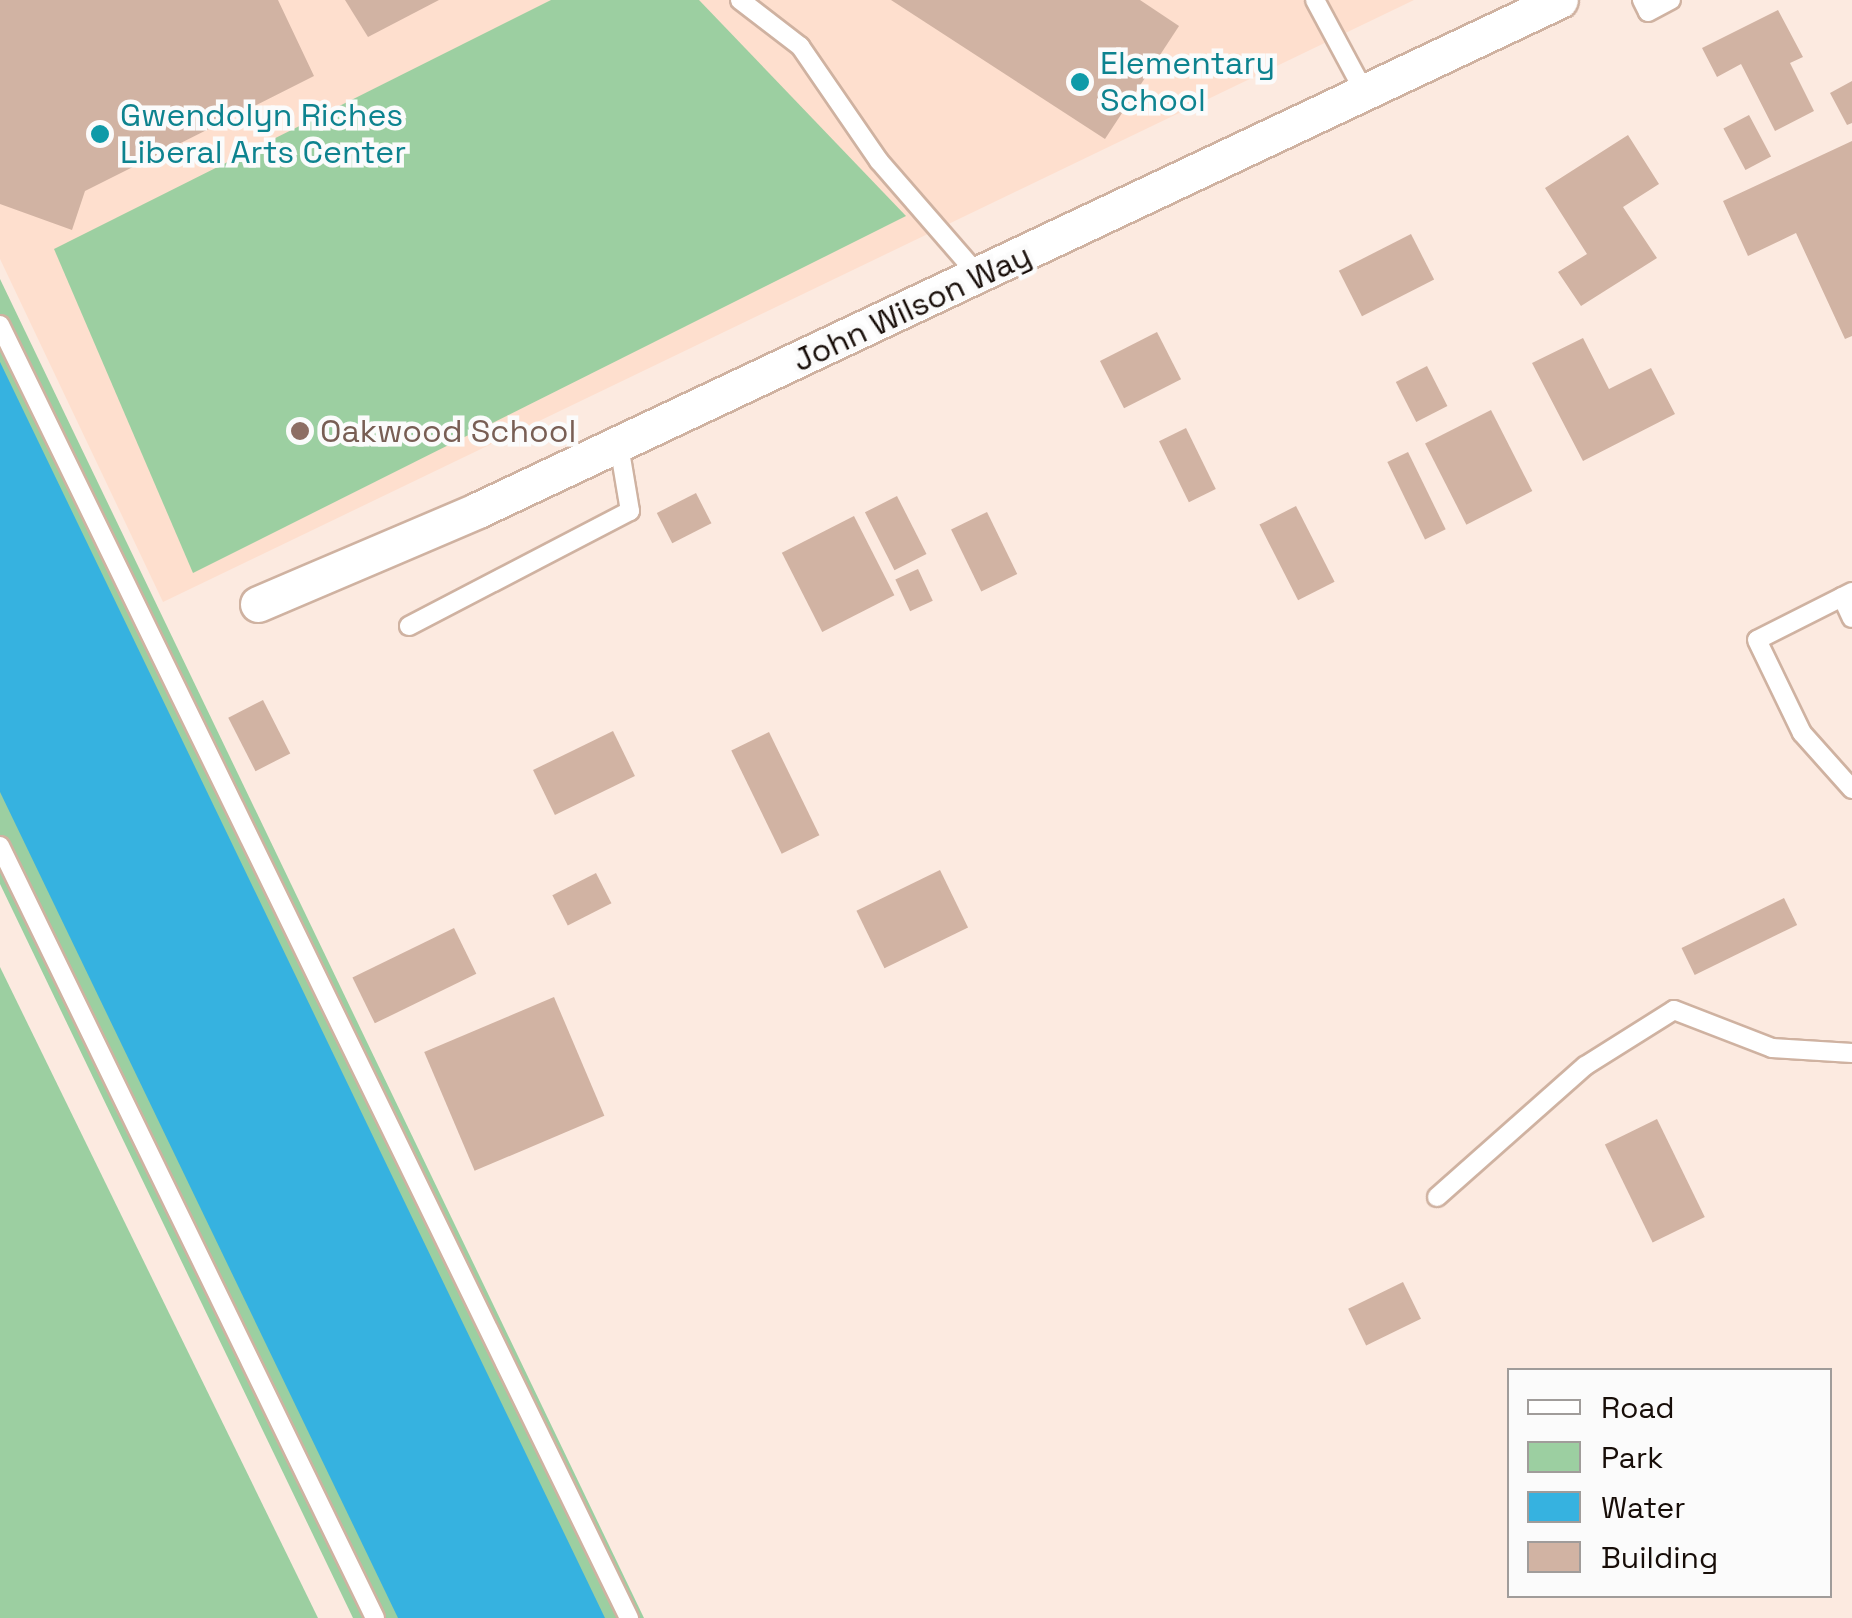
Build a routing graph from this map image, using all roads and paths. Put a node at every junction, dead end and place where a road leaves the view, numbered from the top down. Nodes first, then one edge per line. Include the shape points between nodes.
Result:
1 (740, 0) edge
2 (1316, 0) edge
3 (1560, 0) edge
4 (1642, 0) edge
5 (1671, 0) edge
6 (1366, 96) junction
7 (980, 276) junction
8 (0, 325) edge
9 (619, 445) junction
10 (1847, 595) edge
11 (258, 604) dead end
12 (1852, 618) edge
13 (410, 626) dead end
14 (1852, 789) edge
15 (0, 846) edge
16 (1852, 1053) edge
17 (1437, 1197) dead end
18 (375, 1618) edge
19 (629, 1618) edge

1 - 7 lane via 800,46 879,160
2 - 6 lane
3 - 6 street, John Wilson Way
4 - 5 lane via 1648,12
6 - 7 street, John Wilson Way
7 - 9 street, John Wilson Way
8 - 19 lane
9 - 11 street, John Wilson Way
9 - 13 lane via 630,511
10 - 12 lane
10 - 14 lane via 1757,640 1802,733
15 - 18 lane
16 - 17 lane via 1772,1048 1674,1010 1585,1066

